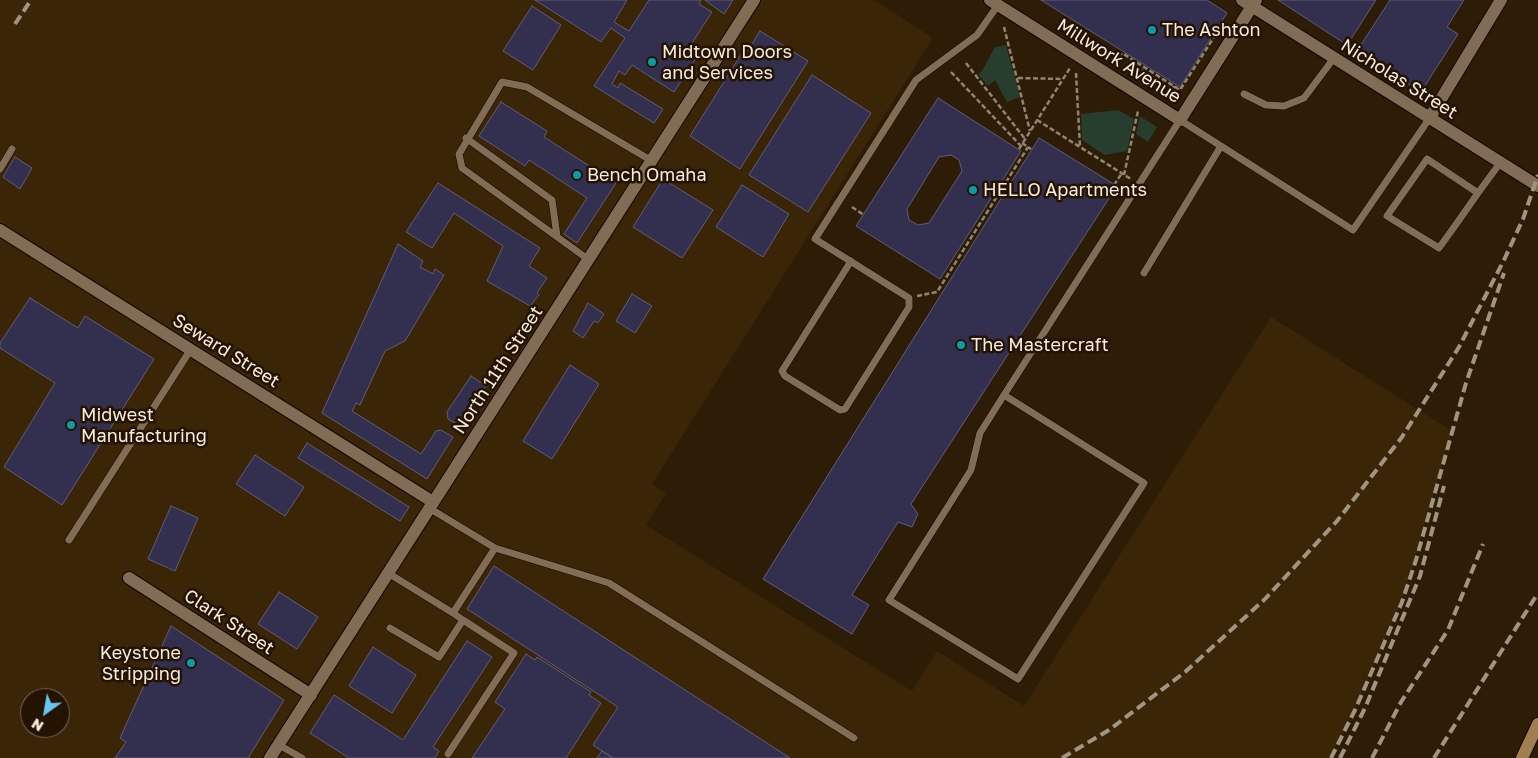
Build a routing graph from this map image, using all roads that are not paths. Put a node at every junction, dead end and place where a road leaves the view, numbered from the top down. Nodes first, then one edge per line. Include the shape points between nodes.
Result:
1 (754, 0) edge
2 (1501, 0) edge
3 (997, 2) edge
4 (1250, 2) edge
5 (1334, 58) junction
6 (1244, 94) dead end
7 (1429, 118) junction
8 (1180, 120) junction
9 (466, 138) junction
10 (1221, 146) junction
11 (12, 149) dead end
12 (652, 161) junction
13 (1500, 163) junction
14 (0, 169) edge
15 (1538, 186) edge
16 (1478, 193) junction
17 (0, 230) edge
18 (557, 236) junction
19 (589, 260) junction
20 (851, 261) junction
21 (1144, 273) dead end
22 (191, 350) junction
23 (1004, 395) junction
24 (431, 505) junction
25 (70, 540) dead end
26 (495, 548) junction
27 (388, 573) junction
28 (129, 578) dead end
29 (453, 612) junction
30 (463, 620) junction
31 (390, 628) dead end
32 (310, 695) junction
33 (1538, 724) edge
34 (854, 738) dead end
35 (279, 744) junction
36 (448, 754) dead end
37 (270, 758) edge
38 (302, 758) edge
39 (1522, 758) edge

1 - 12 street, North 11th Street
2 - 7 street
3 - 8 street, Millwork Avenue
3 - 20 lane via 977,35 916,80 815,239
4 - 5 street, Nicholas Street
4 - 8 street
5 - 6 lane via 1304,98 1284,106 1266,105
5 - 7 street, Nicholas Street
7 - 10 lane via 1353,230
7 - 13 street, Nicholas Street
8 - 10 lane
8 - 23 lane
9 - 12 lane via 502,82 527,86
9 - 18 lane via 552,200
9 - 18 lane via 459,154 462,168
10 - 21 lane
11 - 14 lane
12 - 19 street, North 11th Street
13 - 15 street, Nicholas Street
13 - 16 lane
16 - 16 lane via 1439,248 1387,216 1427,159
17 - 22 street, Seward Street
18 - 19 lane
19 - 24 street, North 11th Street
20 - 20 lane via 909,298 908,307 845,409 840,410 782,371
22 - 24 street, Seward Street
22 - 25 lane
23 - 23 lane via 980,433 972,470 889,600 1018,679 1144,483
24 - 26 lane
24 - 27 street, North 11th Street
26 - 29 lane
26 - 34 lane via 609,583
27 - 29 lane
27 - 32 street, North 11th Street
28 - 32 street, Clark Street
29 - 30 lane
30 - 31 lane via 439,657
30 - 36 lane via 514,653
32 - 35 street, North 11th Street
33 - 39 main road
35 - 37 street, North 11th Street
35 - 38 lane

